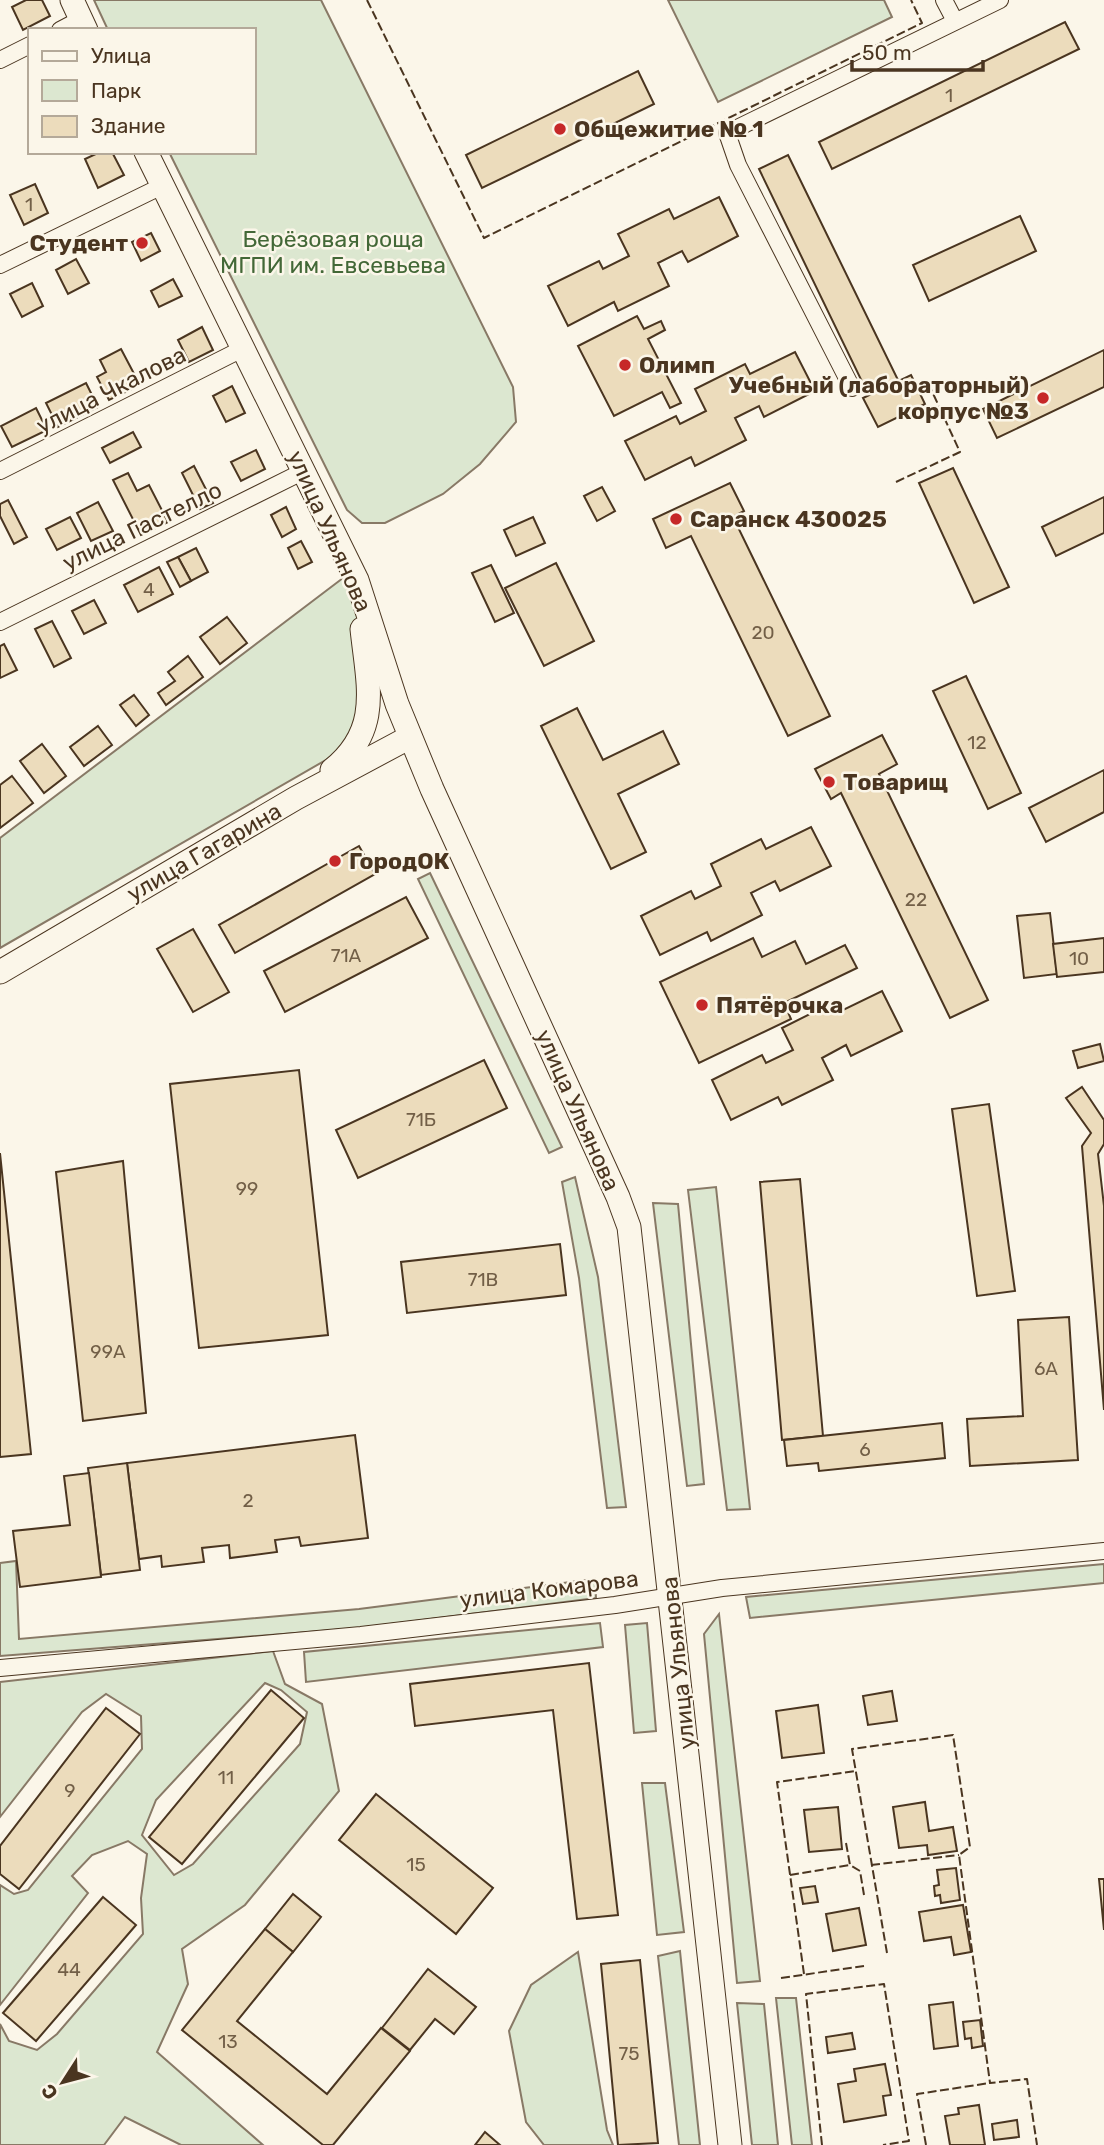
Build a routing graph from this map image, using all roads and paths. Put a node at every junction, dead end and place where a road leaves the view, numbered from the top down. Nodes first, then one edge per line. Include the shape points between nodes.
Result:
1 (944, 0) edge
2 (1000, 0) edge
3 (80, 16) edge
4 (955, 21) junction
5 (63, 28) edge
6 (28, 46) edge
7 (0, 60) edge
8 (147, 154) edge
9 (162, 186) junction
10 (0, 265) edge
11 (242, 349) junction
12 (852, 388) dead end
13 (0, 471) edge
14 (304, 471) junction
15 (357, 580) junction
16 (0, 622) edge
17 (410, 737) junction
18 (296, 798) junction
19 (0, 972) edge
20 (1104, 1551) edge
21 (670, 1595) junction
22 (0, 1668) edge
23 (730, 2145) edge

1 - 4 street
2 - 4 street
3 - 5 street
4 - 12 street via 727,133 738,165
6 - 7 street
8 - 9 main road, улица Ульянова
9 - 10 street
9 - 11 main road, улица Ульянова
11 - 13 street, улица Чкалова
11 - 14 main road, улица Ульянова
14 - 15 main road, улица Ульянова
14 - 16 street, улица Гастелло
15 - 17 main road, улица Ульянова
15 - 18 main road via 367,671 368,715 363,736 335,767
17 - 18 main road, улица Гагарина
17 - 21 main road, улица Ульянова via 629,1227
18 - 19 main road, улица Гагарина
20 - 21 street, улица Комарова
21 - 22 street, улица Комарова via 361,1635
21 - 23 main road, улица Ульянова

